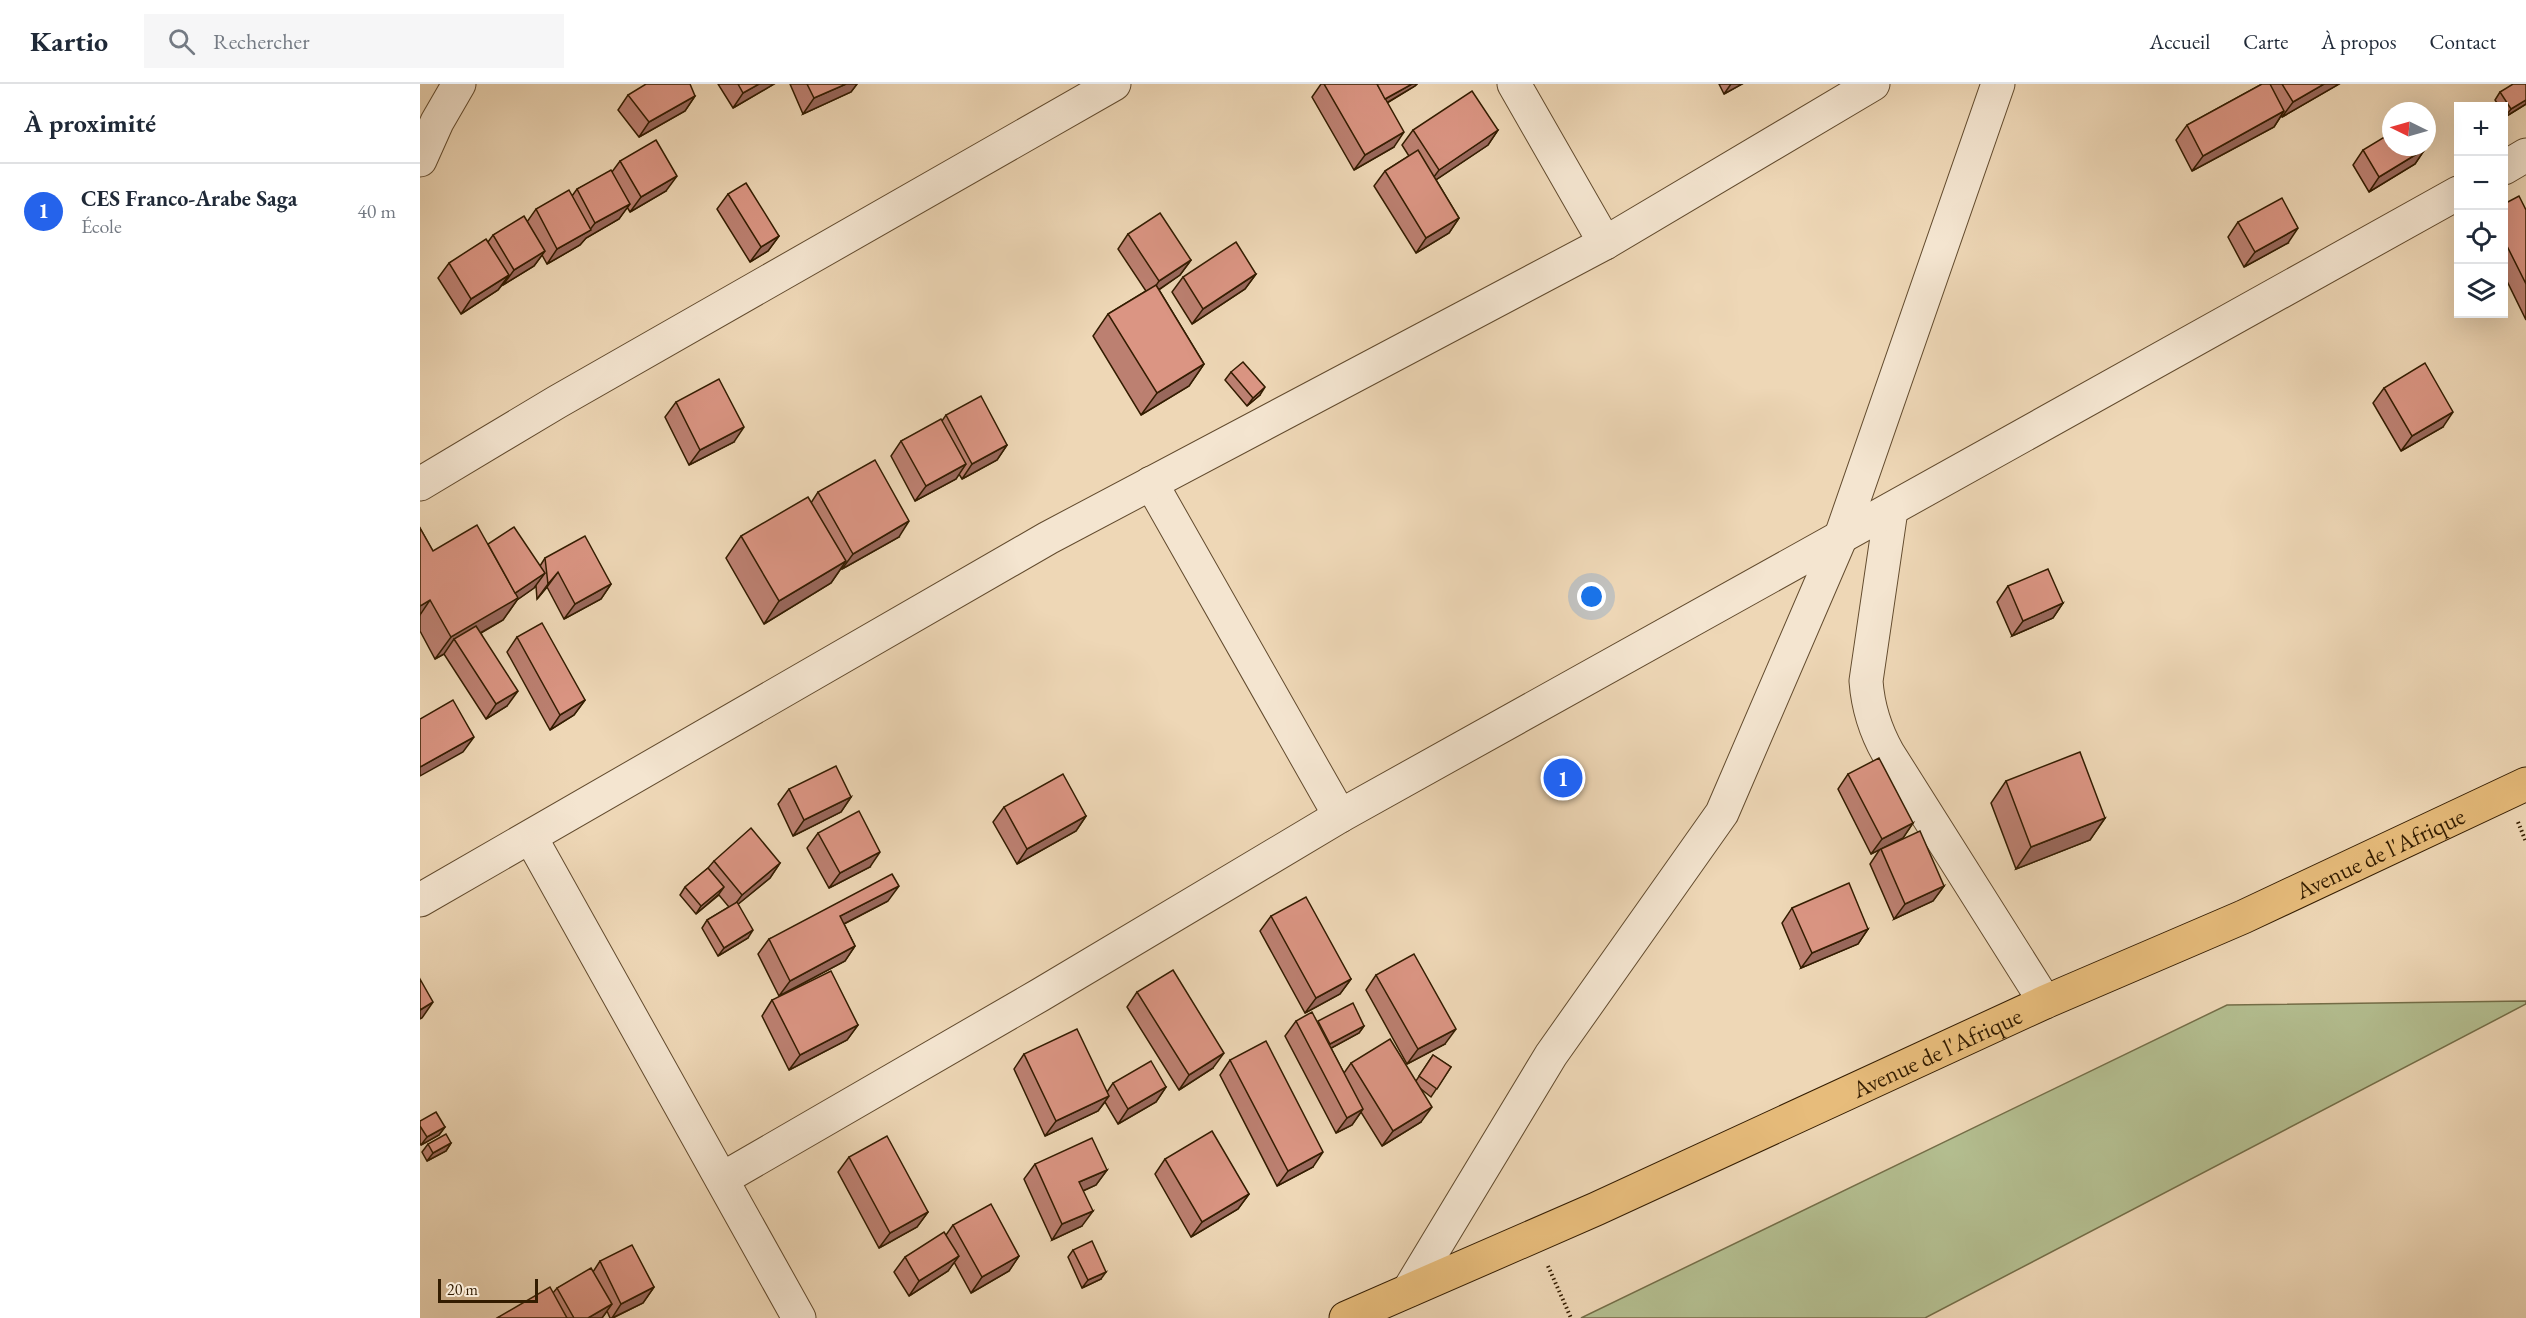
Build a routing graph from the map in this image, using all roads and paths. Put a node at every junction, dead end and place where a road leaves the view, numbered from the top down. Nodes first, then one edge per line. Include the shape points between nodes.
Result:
1 (459, 84) edge
2 (1114, 84) edge
3 (1514, 84) edge
4 (1873, 84) edge
5 (1998, 84) edge
6 (2526, 155) edge
7 (420, 160) edge
8 (2508, 166) edge
9 (2454, 195) edge
10 (1605, 243) junction
11 (1152, 483) junction
12 (420, 484) edge
13 (1891, 510) junction
14 (1839, 539) junction
15 (2526, 784) edge
16 (1340, 816) junction
17 (531, 838) junction
18 (420, 900) edge
19 (2045, 1002) junction
20 (722, 1179) junction
21 (1535, 1235) junction
22 (1409, 1290) junction
23 (799, 1318) edge
24 (1346, 1318) edge
25 (1571, 1318) edge

1 - 7 street
2 - 12 street via 556,402
3 - 10 street
4 - 10 street
5 - 14 street
6 - 8 street
9 - 13 street
10 - 11 street
11 - 16 street
11 - 17 street via 1048,538
13 - 14 street
13 - 19 street via 1866,681 1868,708 1888,753
14 - 16 street
14 - 22 street via 1722,813 1551,1055
15 - 19 main road, Avenue de l'Afrique via 2243,917
16 - 20 street
17 - 18 street
17 - 20 street
19 - 21 main road, Avenue de l'Afrique
20 - 23 street
21 - 22 main road, Avenue de l'Afrique
21 - 25 path
22 - 24 main road, Avenue de l'Afrique

